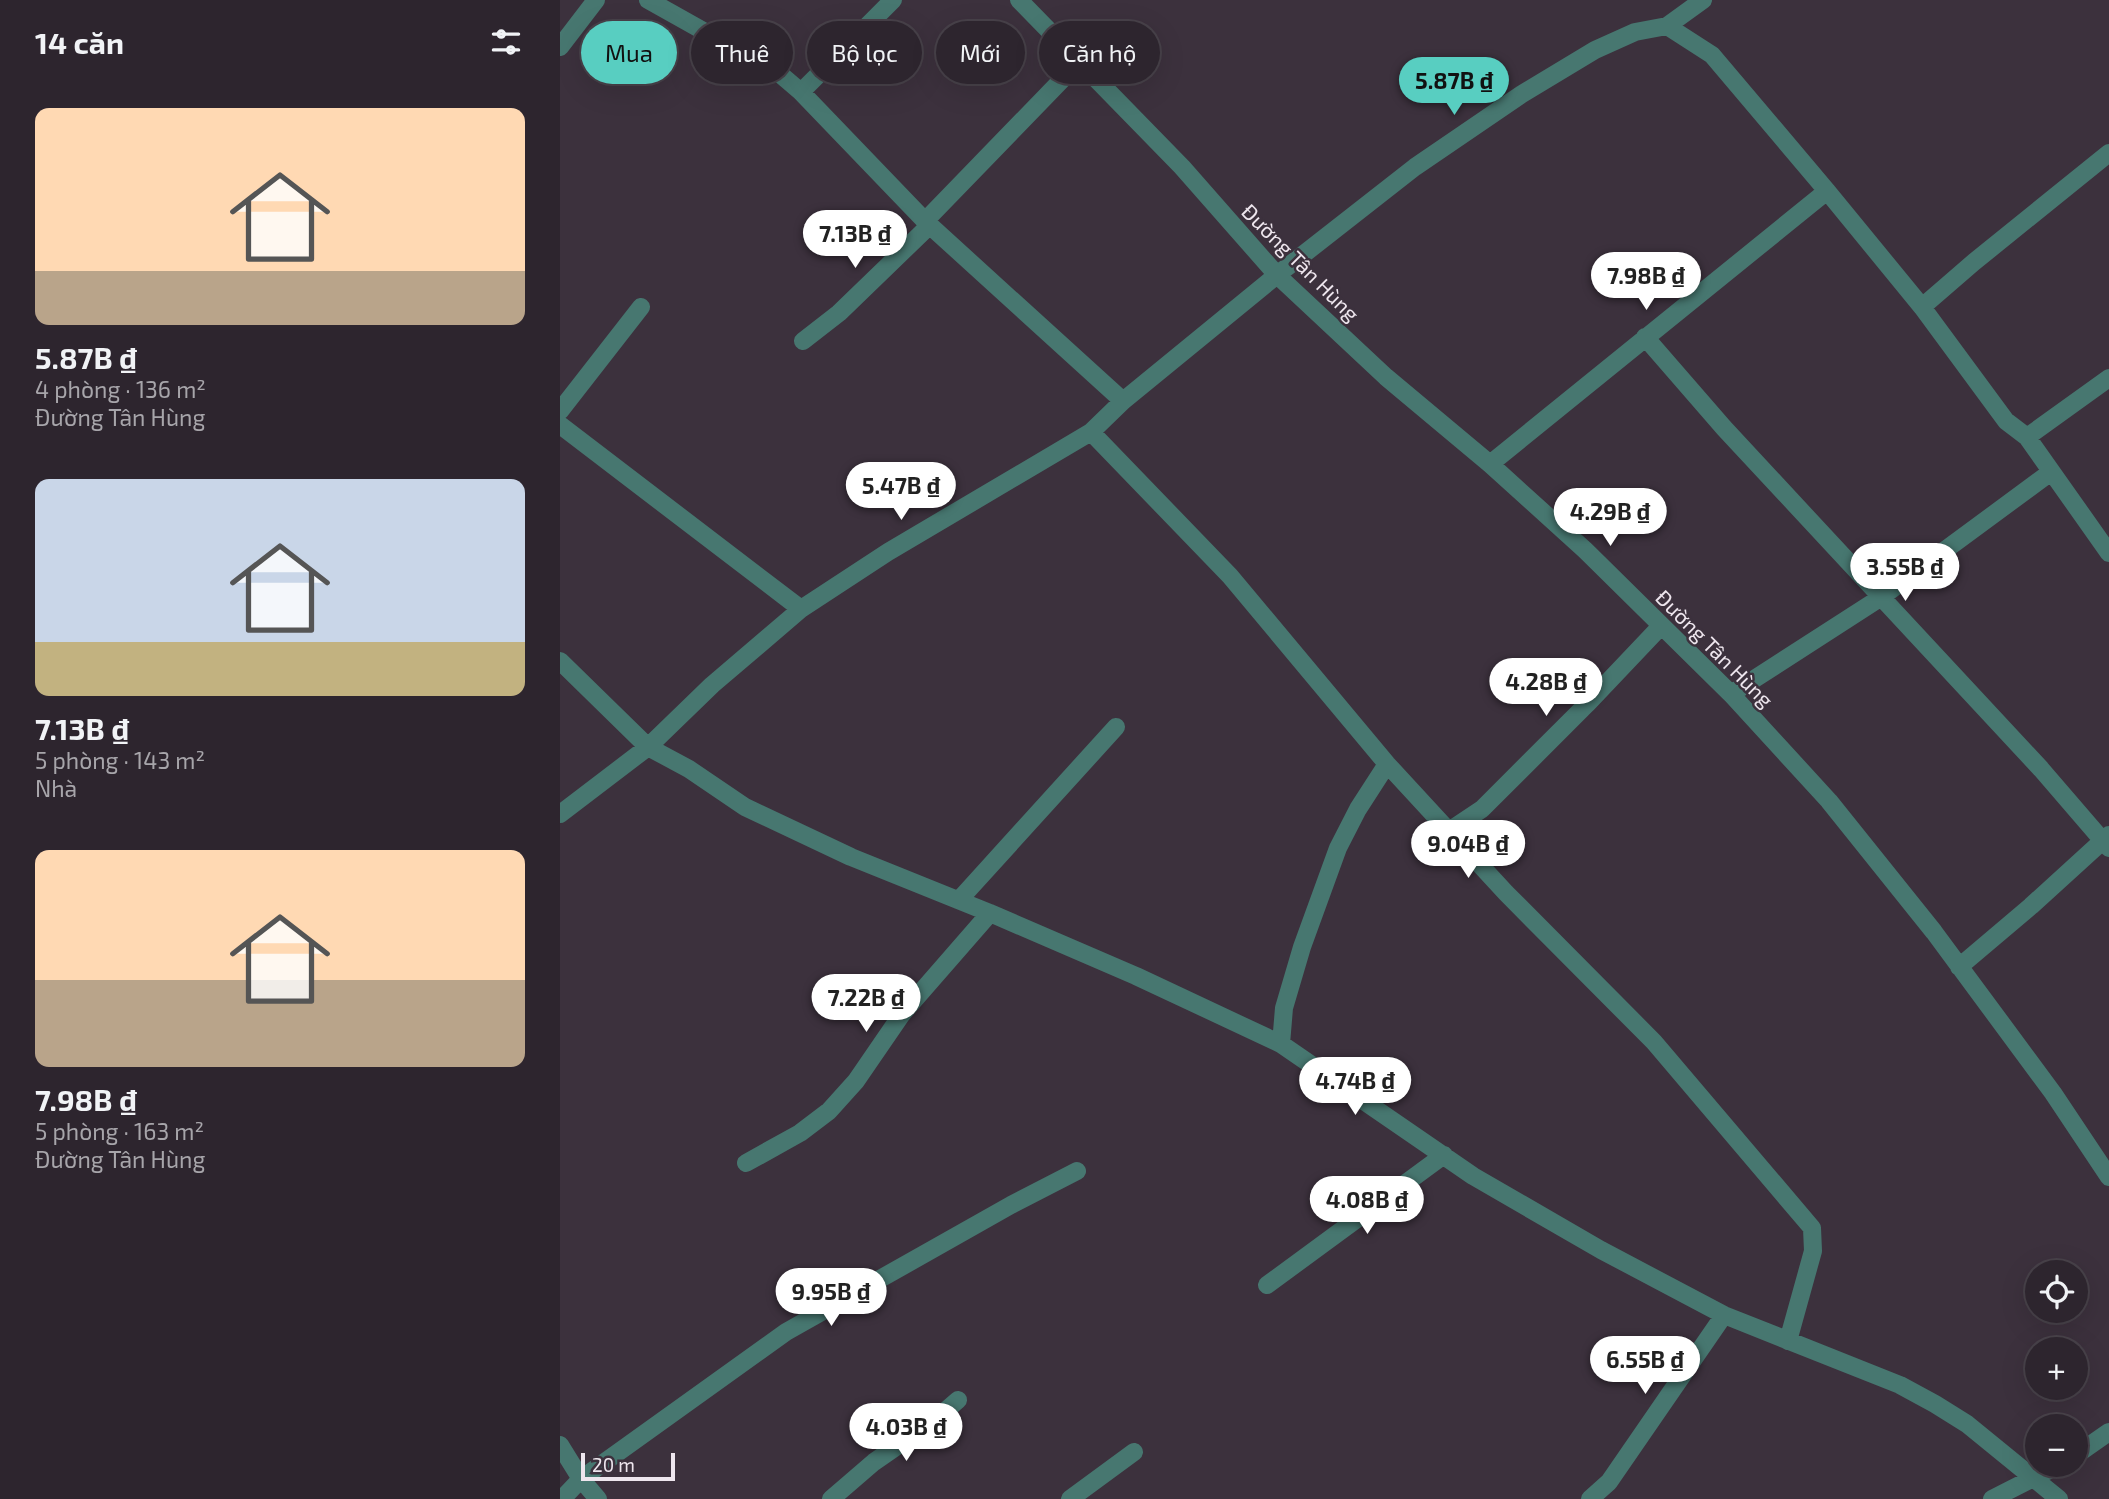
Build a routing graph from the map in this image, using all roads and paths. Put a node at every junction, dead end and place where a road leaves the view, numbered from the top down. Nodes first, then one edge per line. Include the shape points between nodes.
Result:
1 (597, 0) edge
2 (648, 0) edge
3 (893, 0) edge
4 (1019, 0) edge
5 (1703, 0) edge
6 (1040, 21) edge
7 (1667, 26) junction
8 (560, 47) edge
9 (1058, 84) edge
10 (1102, 84) edge
11 (801, 92) junction
12 (2109, 153) edge
13 (1827, 191) junction
14 (927, 223) junction
15 (1277, 275) junction
16 (641, 307) dead end
17 (1922, 307) junction
18 (1645, 337) junction
19 (803, 341) dead end
20 (2109, 378) edge
21 (1123, 401) junction
22 (560, 411) edge
23 (560, 425) edge
24 (1091, 432) junction
25 (2027, 437) junction
26 (1490, 464) junction
27 (2052, 472) junction
28 (2109, 553) edge
29 (1880, 598) junction
30 (801, 609) junction
31 (1661, 626) junction
32 (560, 662) edge
33 (1731, 694) junction
34 (1116, 727) dead end
35 (648, 747) junction
36 (1387, 764) junction
37 (560, 814) edge
38 (1449, 831) junction
39 (2106, 841) edge
40 (959, 900) junction
41 (990, 913) junction
42 (1959, 967) junction
43 (1281, 1044) junction
44 (1444, 1155) junction
45 (746, 1163) dead end
46 (2106, 1166) edge
47 (1077, 1171) dead end
48 (1268, 1285) dead end
49 (1724, 1315) junction
50 (1788, 1341) junction
51 (958, 1400) dead end
52 (2109, 1432) edge
53 (560, 1445) edge
54 (2088, 1447) edge
55 (1134, 1452) dead end
56 (2035, 1478) junction
57 (581, 1479) junction
58 (562, 1499) edge
59 (598, 1499) edge
60 (831, 1499) edge
61 (1070, 1499) edge
62 (1590, 1499) edge
63 (1992, 1499) edge
64 (2059, 1499) edge

1 - 8 street
2 - 11 street via 780,74
3 - 11 street
4 - 6 street, Đường Tân Hùng
5 - 7 street
7 - 13 street via 1712,55
7 - 15 street via 1635,32 1595,50 1522,93 1415,167
9 - 14 street
10 - 15 street, Đường Tân Hùng
11 - 14 street
12 - 17 street
13 - 17 street
13 - 18 street
14 - 19 street via 839,313
14 - 21 street
15 - 21 street
15 - 26 street, Đường Tân Hùng
16 - 22 street
17 - 25 street via 2006,421
18 - 26 street
18 - 29 street
20 - 25 street
21 - 24 street
23 - 30 street
24 - 30 street
24 - 36 street via 1230,576
25 - 27 street
26 - 31 street, Đường Tân Hùng
27 - 28 street
27 - 29 street
29 - 33 street
29 - 39 street
30 - 35 street
31 - 33 street, Đường Tân Hùng
31 - 38 street via 1482,809
32 - 35 street
33 - 42 street, Đường Tân Hùng via 1829,800
34 - 40 street
35 - 37 street
35 - 40 street via 745,807 851,857
36 - 38 street
36 - 43 street via 1338,848 1284,1008
38 - 50 street via 1654,1042 1812,1228 1813,1251
39 - 42 street
40 - 41 street
41 - 43 street
41 - 45 street via 902,1014 856,1081 829,1111
42 - 46 street, Đường Tân Hùng
43 - 44 street
44 - 48 street
44 - 49 street via 1601,1250
47 - 57 street via 786,1332
49 - 50 street
49 - 62 street via 1609,1482
50 - 56 street via 1900,1385 1935,1404
51 - 60 street
52 - 54 street
53 - 57 street
55 - 61 street
56 - 63 street
56 - 64 street
57 - 58 street
57 - 59 street

